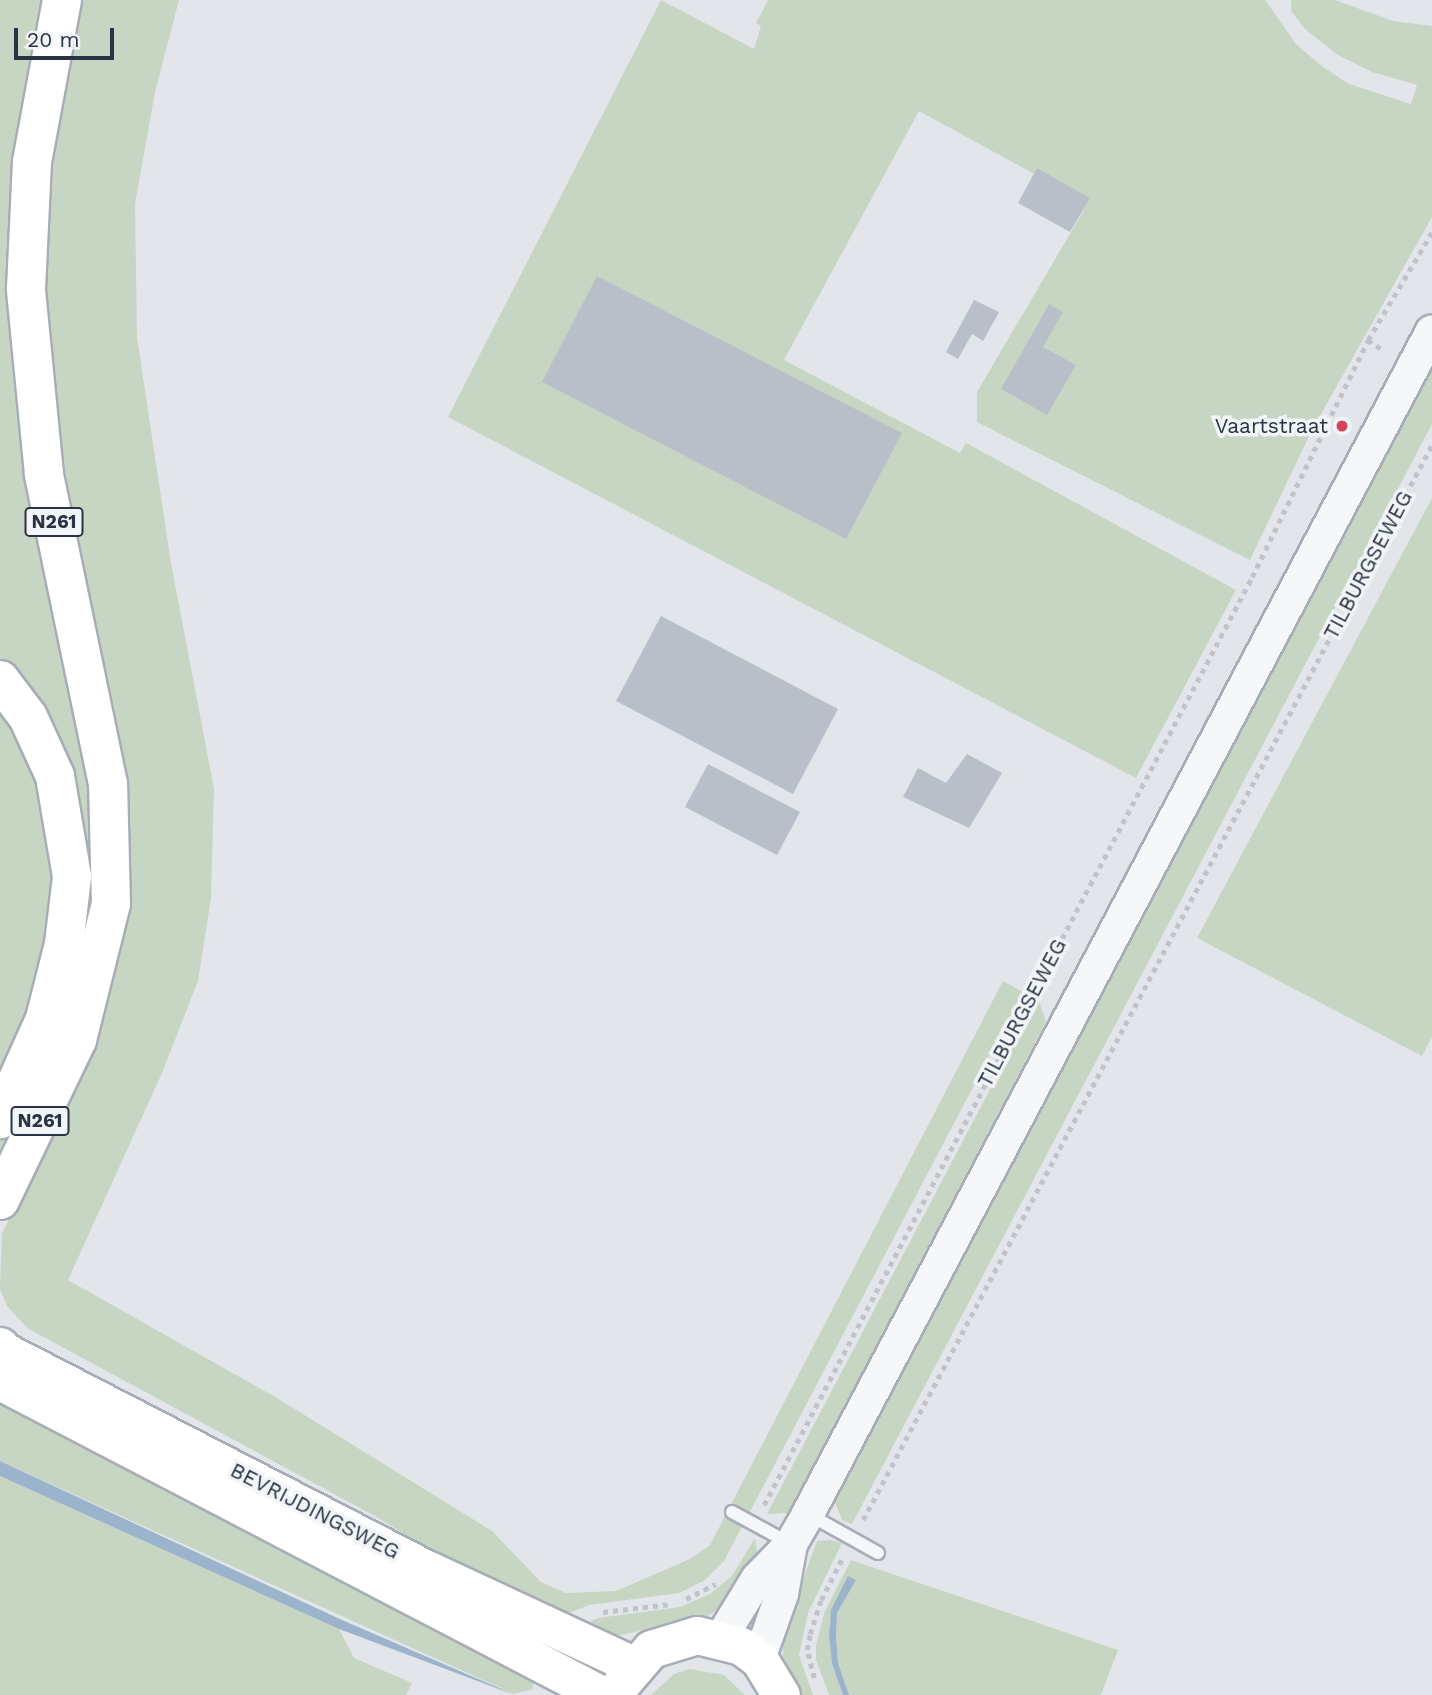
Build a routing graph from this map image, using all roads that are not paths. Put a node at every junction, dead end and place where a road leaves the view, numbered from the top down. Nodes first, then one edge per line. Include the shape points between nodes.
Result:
1 (62, 0) edge
2 (1432, 331) edge
3 (0, 680) edge
4 (0, 1119) edge
5 (0, 1200) edge
6 (0, 1357) edge
7 (732, 1513) dead end
8 (807, 1514) junction
9 (791, 1544) junction
10 (878, 1553) dead end
11 (721, 1638) junction
12 (759, 1659) junction
13 (625, 1680) edge
14 (602, 1695) edge
15 (781, 1695) edge

1 - 5 highway, N261 via 32,162 26,289 44,474 108,784 111,904 77,1040
2 - 8 street, TILBURGSEWEG
3 - 4 highway, N261 via 28,717 55,776 72,877 64,944 44,1019
6 - 13 main road, BEVRIJDINGSWEG via 562,1634
6 - 14 main road, BEVRIJDINGSWEG via 407,1590
7 - 9 lane
8 - 9 street, TILBURGSEWEG
8 - 10 lane
9 - 11 street, TILBURGSEWEG via 757,1578
9 - 12 street, TILBURGSEWEG via 782,1594
11 - 12 main road
11 - 13 main road via 673,1639
12 - 15 main road

